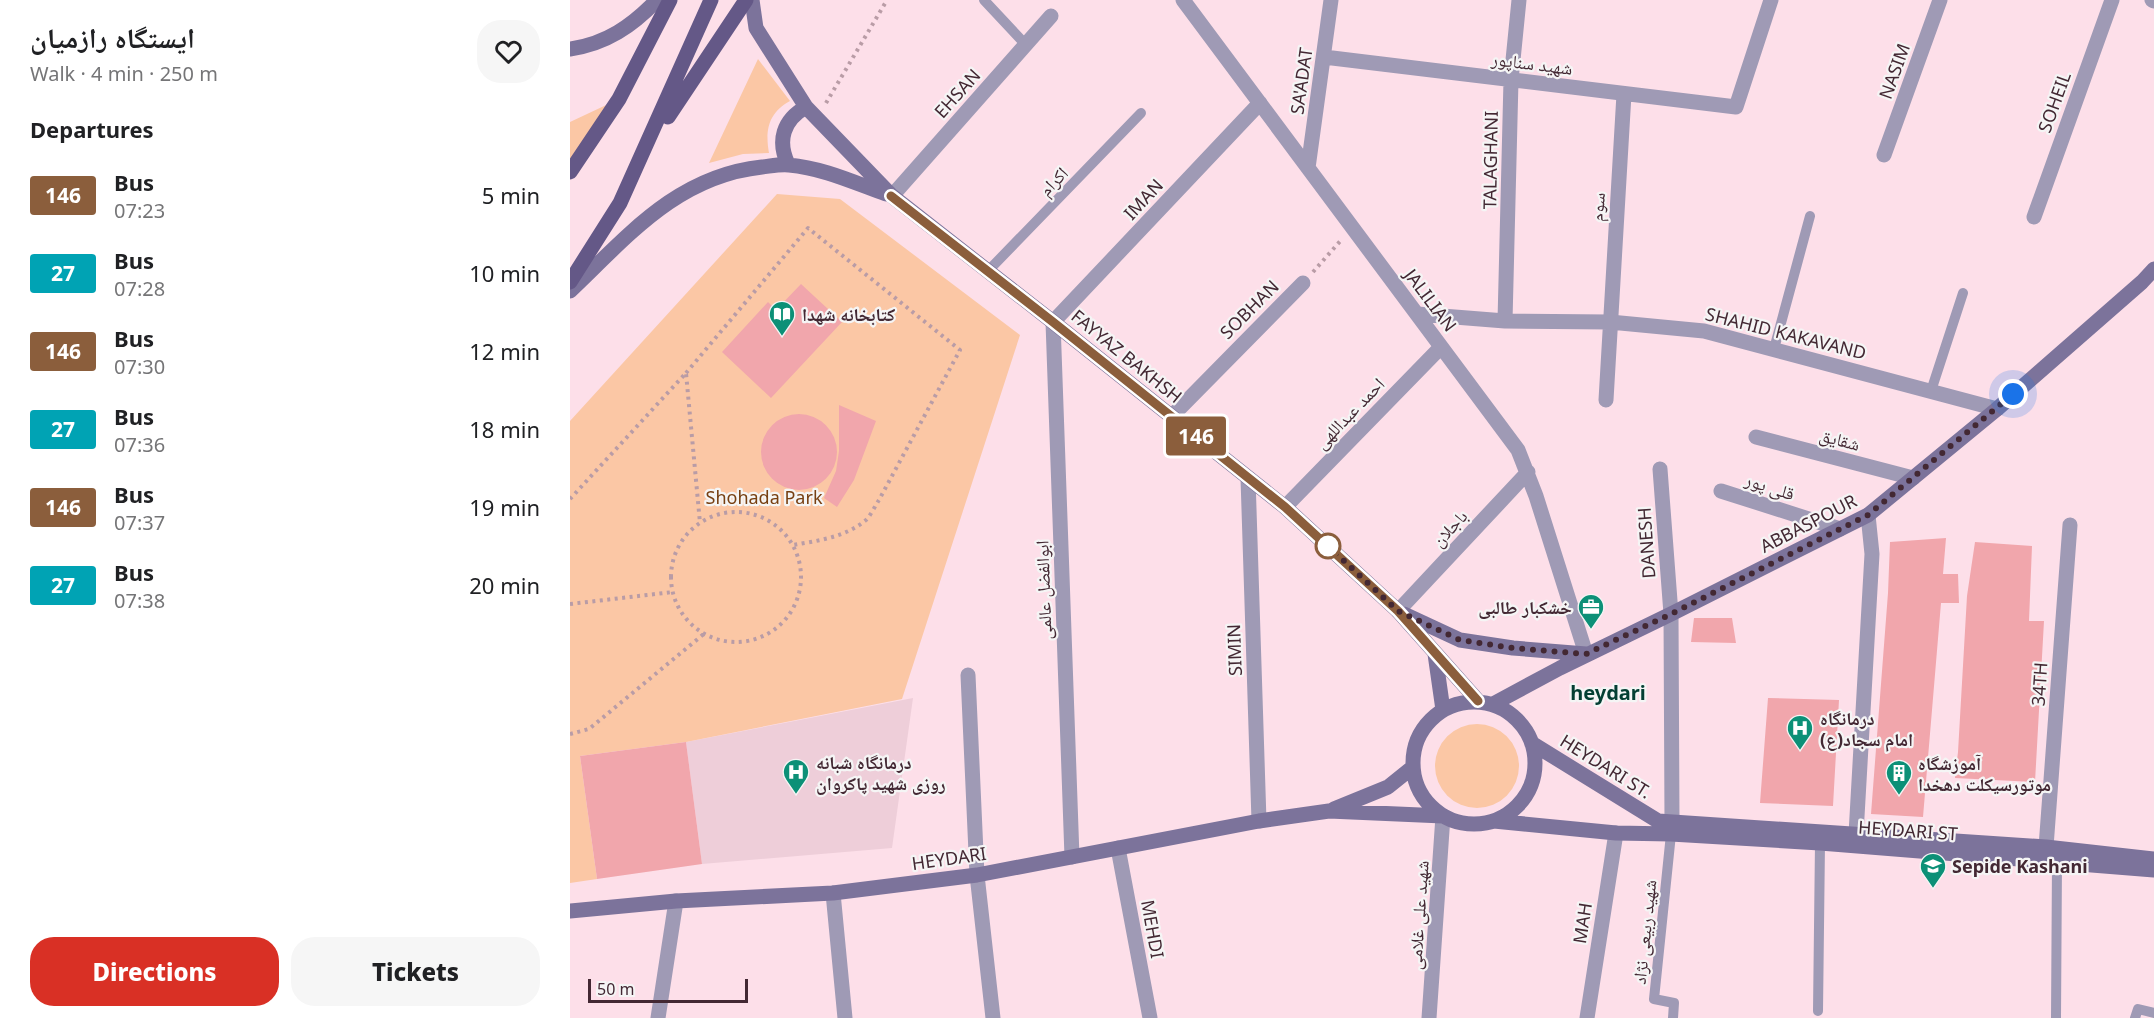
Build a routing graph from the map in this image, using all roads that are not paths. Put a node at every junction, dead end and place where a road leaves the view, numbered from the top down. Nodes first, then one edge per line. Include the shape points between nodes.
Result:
1 (657, 0) edge
2 (670, 0) edge
3 (711, 0) edge
4 (746, 0) edge
5 (752, 0) edge
6 (984, 0) edge
7 (1184, 0) edge
8 (1331, 0) edge
9 (1519, 0) edge
10 (1771, 0) edge
11 (1940, 0) edge
12 (2112, 0) edge
13 (1051, 16) dead end
14 (1026, 45) junction
15 (570, 49) edge
16 (1324, 57) junction
17 (1511, 80) junction
18 (1624, 93) junction
19 (1260, 103) junction
20 (811, 113) junction
21 (1141, 113) dead end
22 (644, 152) junction
23 (1884, 155) dead end
24 (788, 164) junction
25 (1308, 168) junction
26 (570, 171) edge
27 (891, 196) junction
28 (1810, 216) dead end
29 (2034, 217) dead end
30 (2154, 269) edge
31 (988, 271) junction
32 (570, 282) edge
33 (1303, 283) road end
34 (570, 291) edge
35 (1963, 293) dead end
36 (1417, 314) junction
37 (1505, 321) junction
38 (1053, 322) junction
39 (1610, 322) junction
40 (1441, 347) junction
41 (1774, 349) junction
42 (1931, 391) junction
43 (1606, 400) dead end
44 (1997, 409) junction
45 (1172, 416) junction
46 (1756, 437) dead end
47 (1660, 469) dead end
48 (1528, 472) junction
49 (1248, 478) junction
50 (1912, 478) junction
51 (1721, 491) dead end
52 (1285, 507) junction
53 (1868, 515) junction
54 (2070, 525) dead end
55 (1840, 529) junction
56 (1398, 611) junction
57 (1671, 614) junction
58 (1435, 654) junction
59 (1586, 654) junction
60 (968, 675) dead end
61 (1486, 703) junction
62 (1443, 710) junction
63 (1533, 744) junction
64 (1413, 767) junction
65 (1329, 811) junction
66 (1443, 816) junction
67 (1259, 821) junction
68 (1494, 821) junction
69 (1665, 827) junction
70 (1616, 834) junction
71 (1856, 834) junction
72 (1821, 843) junction
73 (2046, 847) junction
74 (1118, 848) junction
75 (1072, 857) junction
76 (2154, 859) edge
77 (2057, 861) junction
78 (2154, 870) edge
79 (977, 875) junction
80 (833, 893) junction
81 (676, 901) junction
82 (570, 911) edge
83 (1818, 1011) dead end
84 (2154, 1013) edge
85 (658, 1018) edge
86 (845, 1018) edge
87 (993, 1018) edge
88 (1149, 1018) edge
89 (1429, 1018) edge
90 (1587, 1018) edge
91 (1673, 1018) edge
92 (2056, 1018) edge
93 (2134, 1018) edge

1 - 15 street via 623,31
2 - 26 main road via 619,99
3 - 22 main road
4 - 22 main road
5 - 20 street via 756,28
6 - 14 lane
7 - 19 street, JALILIAN
8 - 16 street, SA'ADAT
9 - 17 street, TALAGHANI
10 - 18 street, شهید سناپور via 1736,107
11 - 23 street, NASIM
12 - 29 street, SOHEIL
13 - 14 street, EHSAN
14 - 27 street, EHSAN
16 - 17 street, شهید سناپور
16 - 25 street, SA'ADAT
17 - 18 street, شهید سناپور
17 - 37 street, TALAGHANI
18 - 39 street, سوم
19 - 25 street, JALILIAN
19 - 38 street, IMAN
20 - 24 street via 790,119 782,136
20 - 27 street
21 - 31 lane, اکرام
22 - 32 main road via 620,203
24 - 27 street via 824,171
24 - 34 street via 738,170 699,183 647,217
25 - 36 street, JALILIAN
27 - 31 street, FAYYAZ BAKHSH
28 - 41 lane
30 - 44 street, ABBASPOUR
31 - 38 street, FAYYAZ BAKHSH
33 - 45 street, SOBHAN
35 - 42 lane
36 - 37 street, SHAHID KAKAVAND
36 - 40 street, JALILIAN
37 - 39 street, SHAHID KAKAVAND
38 - 45 street, FAYYAZ BAKHSH
38 - 75 street, ابوالفضل عالمی
39 - 41 street, SHAHID KAKAVAND via 1704,331
39 - 43 street, سوم
40 - 48 street, JALILIAN via 1518,450
40 - 52 street, احمد عبداللهی
41 - 42 street, SHAHID KAKAVAND
42 - 44 street, SHAHID KAKAVAND
44 - 50 street, ABBASPOUR
45 - 49 street, FAYYAZ BAKHSH
46 - 50 street, شقایق
47 - 57 street, DANESH
48 - 56 street, باجلان
48 - 59 street, JALILIAN
49 - 52 street, FAYYAZ BAKHSH
49 - 67 street, SIMIN
50 - 53 street, ABBASPOUR
51 - 55 street, قلی پور
52 - 56 street, FAYYAZ BAKHSH
53 - 55 street, ABBASPOUR
53 - 71 street via 1872,554
54 - 73 street, 34TH
55 - 57 street, ABBASPOUR
56 - 58 street, FAYYAZ BAKHSH
56 - 59 street via 1460,640
57 - 59 street, ABBASPOUR
57 - 69 street, DANESH
58 - 61 street, FAYYAZ BAKHSH
58 - 62 street
59 - 61 street, ABBASPOUR
60 - 79 street
61 - 62 street via 1460,703
61 - 63 street via 1510,713
62 - 64 street via 1429,720 1420,734
63 - 68 street via 1533,781 1511,812
63 - 69 street, HEYDARI ST.
64 - 65 street via 1388,787
64 - 66 street via 1428,803
65 - 66 street
65 - 67 street, HEYDARI
66 - 68 street via 1477,824
66 - 89 street, شهید علی غلامی
67 - 74 street, HEYDARI
68 - 70 street
69 - 70 street
69 - 71 street, HEYDARI ST
69 - 72 street, HEYDARI ST
69 - 91 lane, شهید ربیعی نژاد via 1654,999 1674,1003
70 - 90 street, MAH
71 - 73 street, HEYDARI ST
72 - 77 street, HEYDARI ST
72 - 83 lane
73 - 76 street, HEYDARI ST
74 - 75 street, HEYDARI
74 - 88 street, MEHDI
75 - 79 street, HEYDARI
77 - 78 street, HEYDARI ST
77 - 92 lane
79 - 80 street, HEYDARI
79 - 87 street
80 - 81 street, HEYDARI
80 - 86 street
81 - 82 street, HEYDARI
81 - 85 street
84 - 93 lane via 2138,1009

